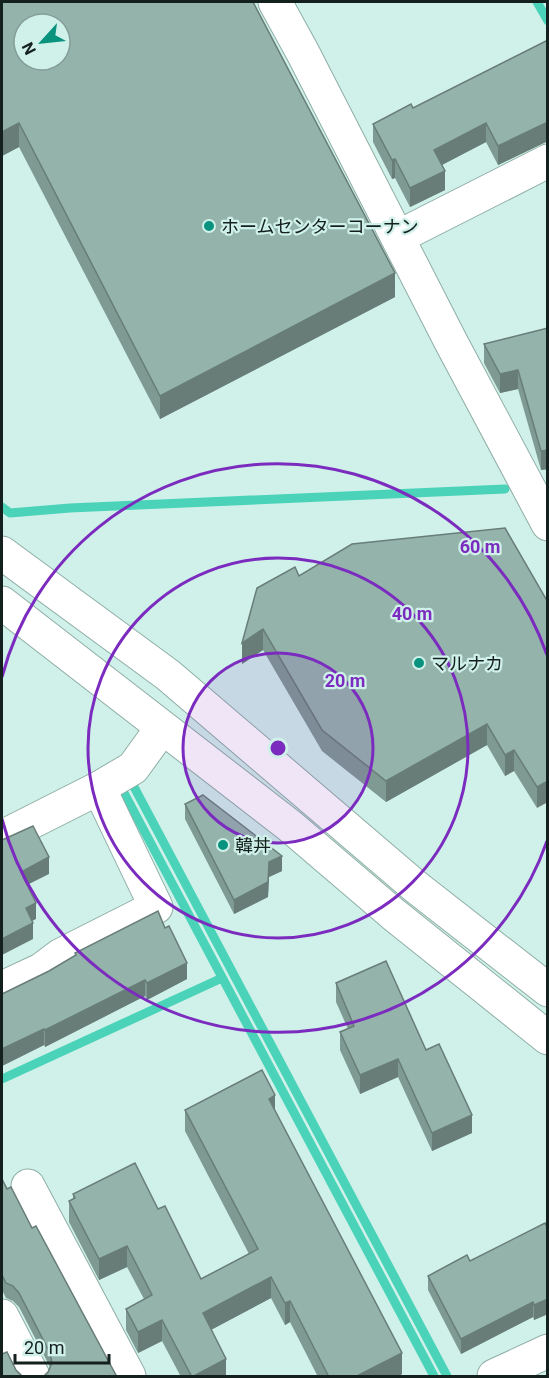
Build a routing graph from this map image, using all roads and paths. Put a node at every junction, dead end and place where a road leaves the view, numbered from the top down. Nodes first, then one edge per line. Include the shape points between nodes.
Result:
1 (275, 2) edge
2 (548, 161) edge
3 (398, 237) junction
4 (548, 524) edge
5 (2, 553) edge
6 (2, 603) edge
7 (168, 675) junction
8 (162, 728) junction
9 (99, 788) junction
10 (290, 826) junction
11 (2, 837) edge
12 (416, 887) junction
13 (393, 914) junction
14 (2, 988) edge
15 (548, 990) edge
16 (548, 1038) edge
17 (28, 1186) dead end
18 (2, 1316) edge
19 (548, 1351) edge
20 (33, 1377) edge
21 (129, 1377) edge
22 (494, 1377) edge

1 - 3 street
2 - 3 street
3 - 4 street
5 - 7 street
6 - 8 street
7 - 10 street via 154,692 237,760
7 - 12 street
8 - 9 street via 133,768
8 - 10 street
9 - 11 street
9 - 14 street via 156,907
10 - 13 street
12 - 13 street
12 - 15 street
13 - 16 street
17 - 21 street
18 - 20 street
19 - 22 street

